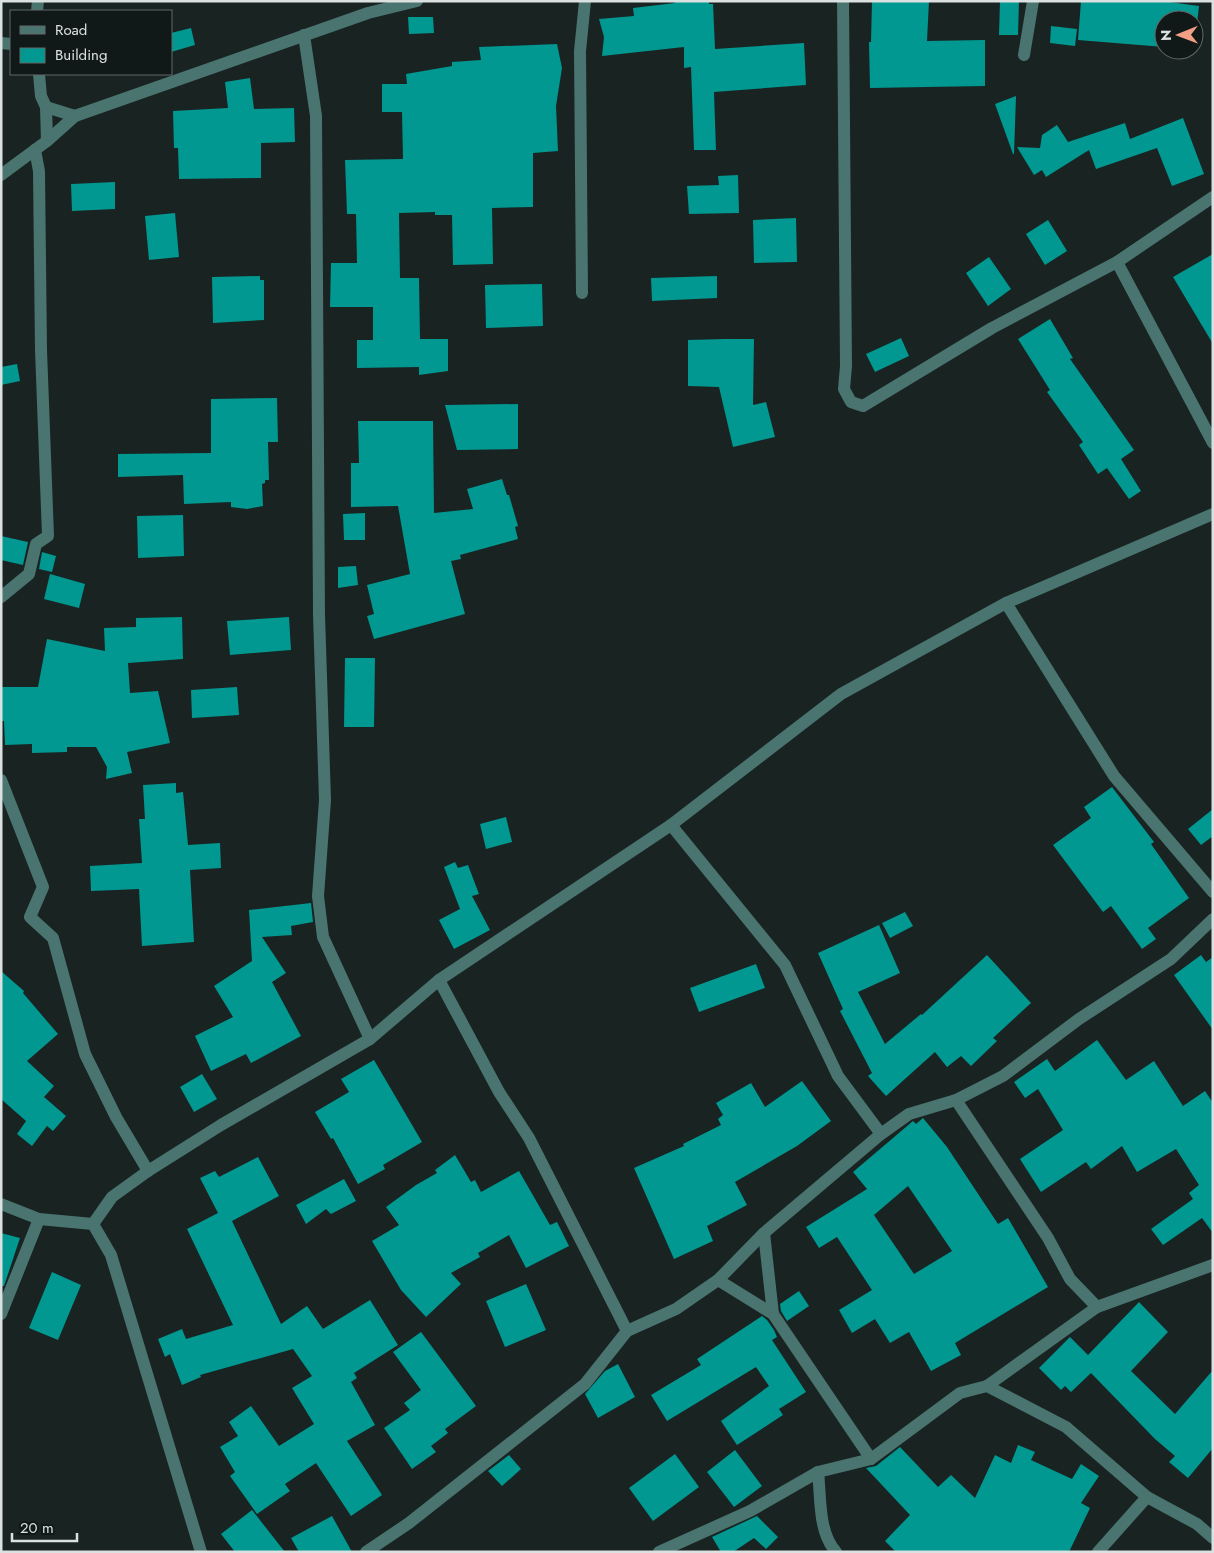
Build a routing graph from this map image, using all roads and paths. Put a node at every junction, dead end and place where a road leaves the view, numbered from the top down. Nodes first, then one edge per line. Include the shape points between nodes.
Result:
1 (417, 1) edge
2 (585, 1) edge
3 (843, 1) edge
4 (1033, 1) edge
5 (304, 35) junction
6 (1024, 55) dead end
7 (39, 75) edge
8 (46, 107) junction
9 (75, 116) junction
10 (47, 142) junction
11 (35, 150) junction
12 (1, 175) edge
13 (1213, 197) edge
14 (1117, 262) junction
15 (582, 293) dead end
16 (1213, 443) edge
17 (1213, 514) edge
18 (1, 597) edge
19 (1006, 603) junction
20 (1, 780) edge
21 (671, 825) junction
22 (1213, 892) edge
23 (1213, 919) edge
24 (439, 980) junction
25 (370, 1039) junction
26 (956, 1100) junction
27 (881, 1134) junction
28 (148, 1171) junction
29 (1, 1204) edge
30 (39, 1219) junction
31 (93, 1224) junction
32 (764, 1234) junction
33 (1212, 1266) edge
34 (718, 1280) junction
35 (1097, 1308) junction
36 (1, 1314) edge
37 (773, 1314) junction
38 (627, 1331) junction
39 (987, 1386) junction
40 (871, 1459) junction
41 (818, 1472) junction
42 (1147, 1497) junction
43 (1213, 1538) edge
44 (201, 1552) edge
45 (366, 1552) edge
46 (659, 1552) edge
47 (836, 1552) edge
48 (1098, 1552) edge

1 - 5 street via 368,13
2 - 15 street via 580,51
3 - 14 street via 844,389 851,402 863,406 992,328
4 - 6 street
5 - 9 street
5 - 25 street via 316,116 319,615 325,800 318,896 323,937
7 - 8 street via 41,96
8 - 9 street
8 - 10 street
9 - 10 street
10 - 11 street
11 - 12 street
11 - 18 street via 39,171 48,536 36,544 29,574
13 - 14 street
14 - 16 street
17 - 19 street
19 - 21 street via 841,694
19 - 22 street via 1114,776
20 - 28 street via 43,887 30,917 53,938 85,1054 116,1117
21 - 24 street
21 - 27 street via 785,965 838,1076
23 - 26 street via 1171,959 1079,1019 1003,1076
24 - 25 street
24 - 38 street via 499,1092 529,1138
25 - 28 street
26 - 27 street via 909,1114
26 - 35 street via 1048,1238 1070,1278
27 - 32 street
28 - 31 street via 112,1197
29 - 30 street
30 - 31 street
30 - 36 street
31 - 44 street via 111,1255
32 - 34 street
32 - 37 street
33 - 35 street
34 - 37 street
34 - 38 street via 676,1309
35 - 39 street
37 - 40 street
38 - 45 street via 585,1384 409,1523
39 - 40 street via 960,1392
39 - 42 street via 1066,1427
40 - 41 street
41 - 46 street via 750,1511
41 - 47 street via 823,1533
42 - 43 street via 1197,1524
42 - 48 street

